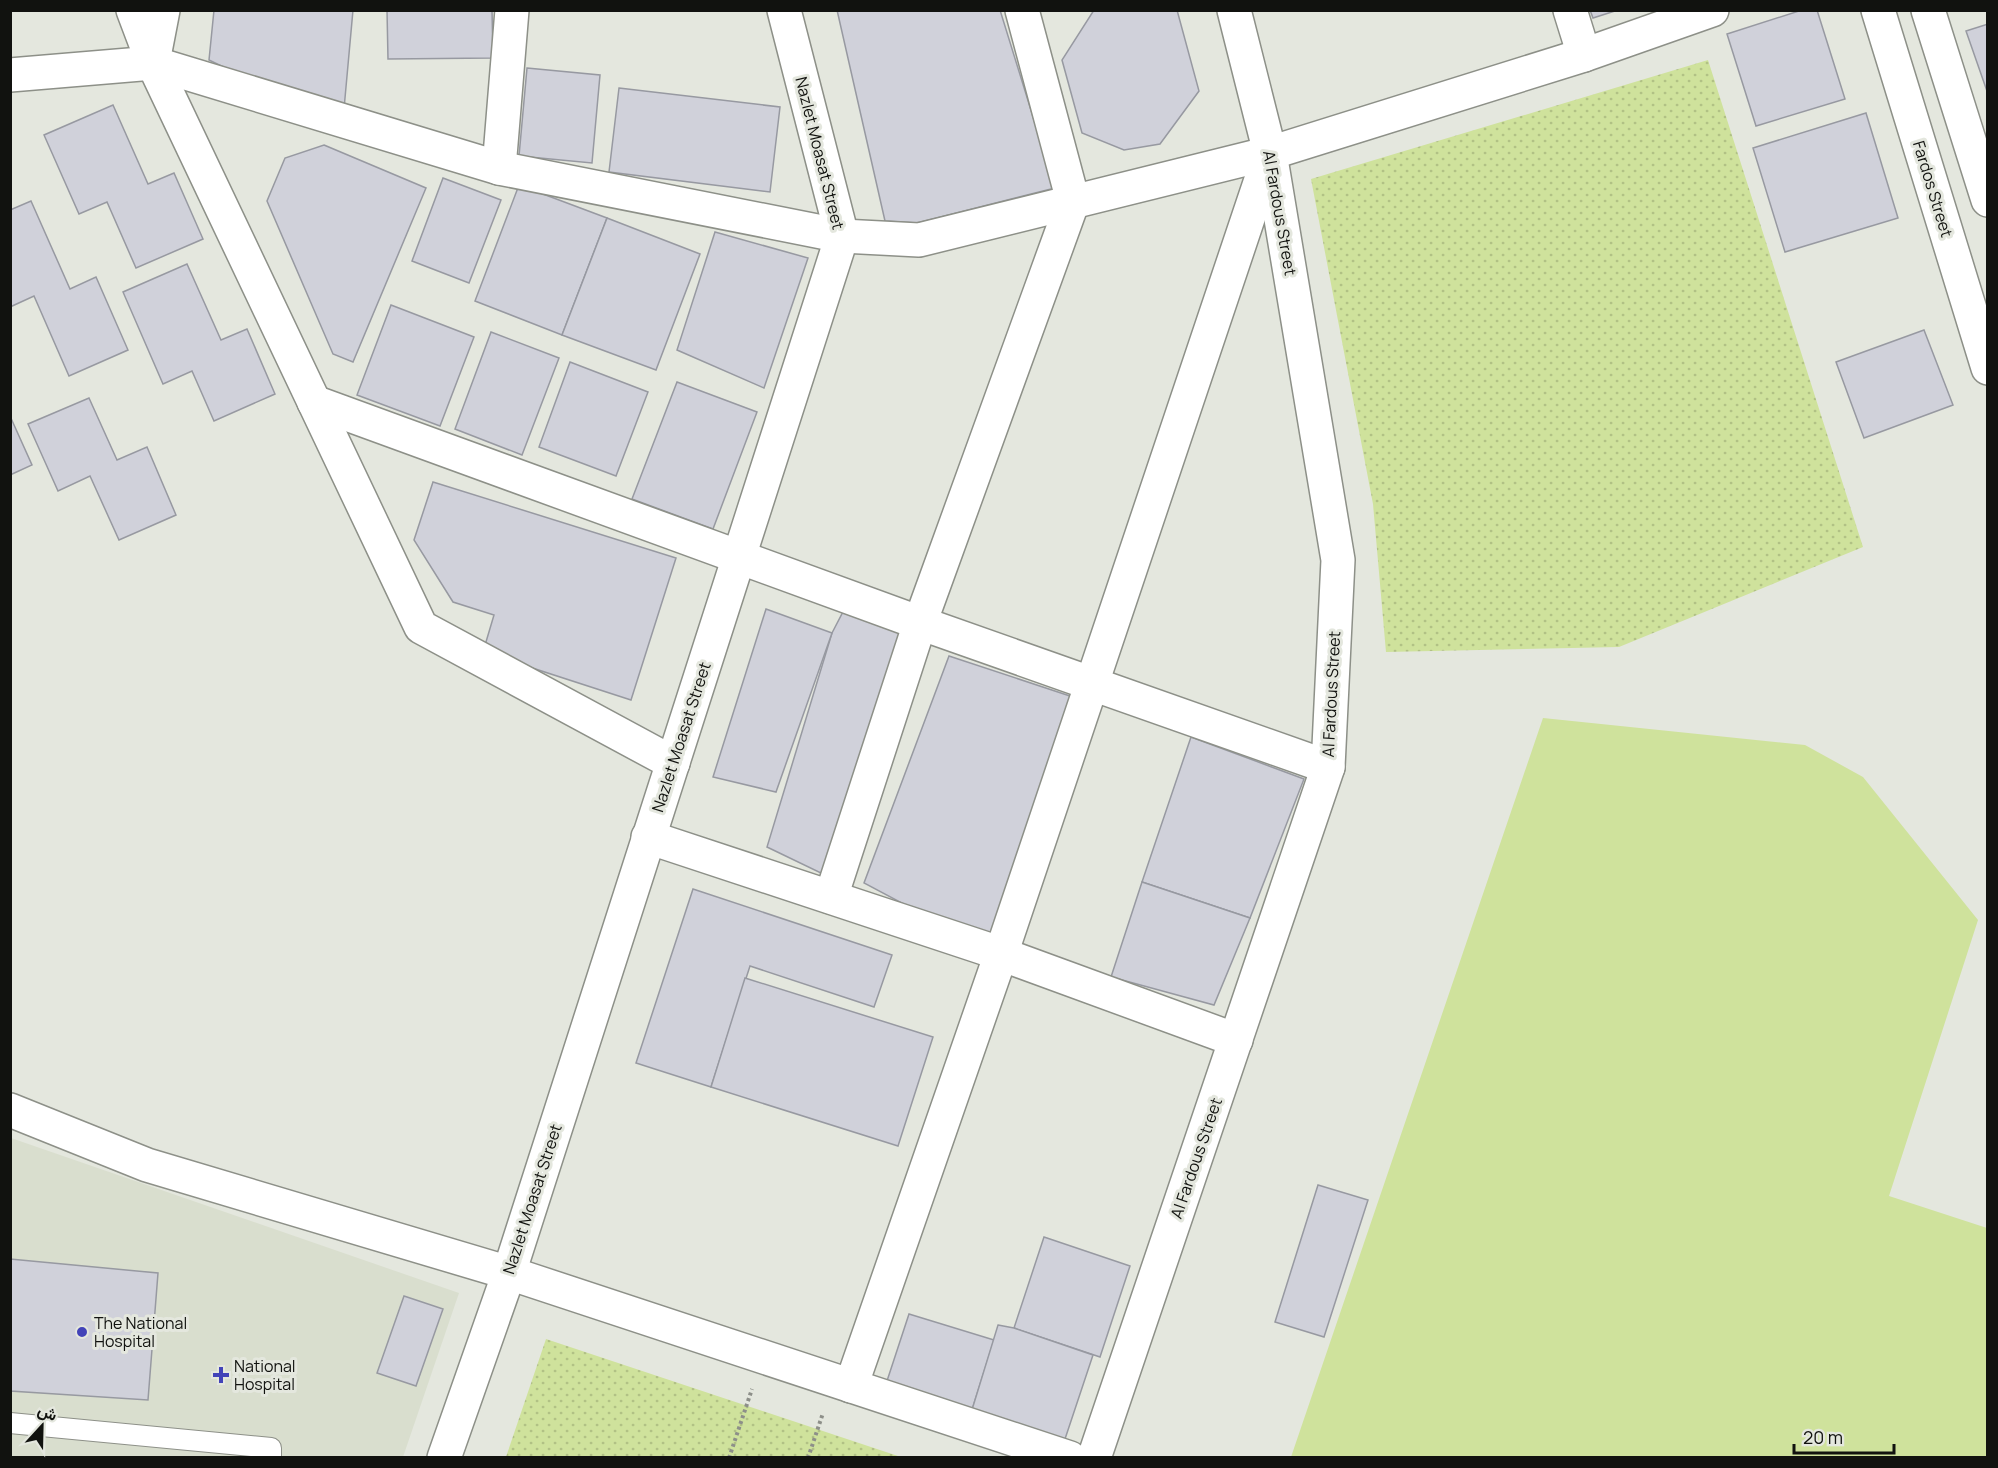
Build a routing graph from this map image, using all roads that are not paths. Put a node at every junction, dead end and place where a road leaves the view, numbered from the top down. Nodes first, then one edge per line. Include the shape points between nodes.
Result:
1 (133, 10) edge
2 (163, 10) edge
3 (512, 10) edge
4 (784, 10) edge
5 (1022, 10) edge
6 (1234, 10) edge
7 (1570, 10) edge
8 (1712, 10) edge
9 (1878, 10) edge
10 (1928, 10) edge
11 (1584, 55) junction
12 (153, 63) junction
13 (10, 75) edge
14 (1270, 153) junction
15 (500, 168) junction
16 (1988, 200) edge
17 (1073, 201) junction
18 (842, 236) junction
19 (1988, 368) edge
20 (314, 402) junction
21 (738, 557) junction
22 (920, 623) junction
23 (1092, 683) junction
24 (673, 763) junction
25 (1328, 768) junction
26 (648, 837) junction
27 (831, 897) junction
28 (1001, 954) junction
29 (1236, 1040) junction
30 (10, 1110) edge
31 (509, 1273) junction
32 (842, 1383) junction
33 (10, 1423) edge
34 (271, 1458) edge
35 (444, 1458) edge
36 (1070, 1458) edge
37 (1094, 1458) edge

1 - 12 street
2 - 12 street
3 - 15 street
4 - 18 street, Nazlet Moasat Street
5 - 17 street
6 - 14 street, Al Fardous Street
7 - 11 street
8 - 11 street
9 - 19 street, Fardos Street
10 - 16 street
11 - 14 street
12 - 13 street
12 - 15 street
12 - 20 street
14 - 17 street
14 - 23 street
14 - 25 street, Al Fardous Street via 1338,560
15 - 18 street
17 - 18 street via 919,240
17 - 22 street
18 - 21 street, Nazlet Moasat Street
20 - 21 street
20 - 24 street via 421,627
21 - 22 street
21 - 24 street, Nazlet Moasat Street
22 - 23 street
22 - 27 street
23 - 25 street
23 - 28 street
24 - 26 street, Nazlet Moasat Street
25 - 29 street, Al Fardous Street
26 - 27 street
26 - 31 street, Nazlet Moasat Street
27 - 28 street
28 - 29 street
28 - 32 street
29 - 37 street, Al Fardous Street
30 - 31 street via 147,1165
31 - 32 street
31 - 35 street, Nazlet Moasat Street
32 - 36 street
33 - 34 lane via 271,1448

